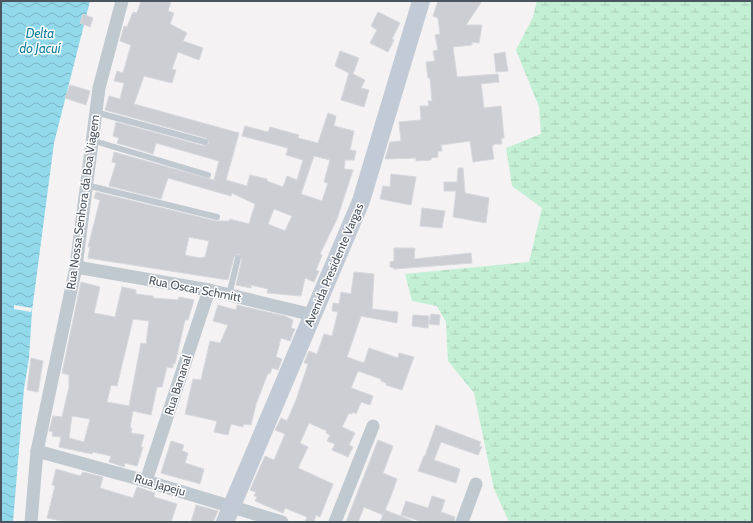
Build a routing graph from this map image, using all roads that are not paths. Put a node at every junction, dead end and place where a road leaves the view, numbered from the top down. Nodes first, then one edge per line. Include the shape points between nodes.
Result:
1 (122, 1) edge
2 (421, 1) edge
3 (95, 112) junction
4 (91, 140) junction
5 (205, 142) dead end
6 (208, 175) dead end
7 (86, 185) junction
8 (218, 217) dead end
9 (238, 258) dead end
10 (76, 267) junction
11 (209, 290) junction
12 (229, 295) junction
13 (313, 315) junction
14 (374, 426) dead end
15 (37, 451) junction
16 (146, 481) junction
17 (476, 484) dead end
18 (229, 514) edge
19 (31, 522) edge
20 (282, 522) edge
21 (335, 522) edge
22 (462, 522) edge

1 - 3 street, Rua Nossa Senhora da Boa Viagem
2 - 13 street, Avenida Presidente Vargas via 361,201
3 - 4 street, Rua Nossa Senhora da Boa Viagem
3 - 5 lane
4 - 6 lane
4 - 7 street, Rua Nossa Senhora da Boa Viagem
7 - 8 lane
7 - 10 street, Rua Nossa Senhora da Boa Viagem
9 - 12 lane
10 - 11 street, Rua Oscar Schmitt
10 - 15 street, Rua Nossa Senhora da Boa Viagem
11 - 12 street, Rua Oscar Schmitt
11 - 16 street, Rua Bananal
12 - 13 street, Rua Oscar Schmitt
13 - 18 street, Avenida Presidente Vargas
14 - 21 street
15 - 16 street, Rua Japeju
15 - 19 street, Rua Nossa Senhora da Boa Viagem
16 - 18 street, Rua Japeju
17 - 22 street
18 - 20 street, Rua Japeju

